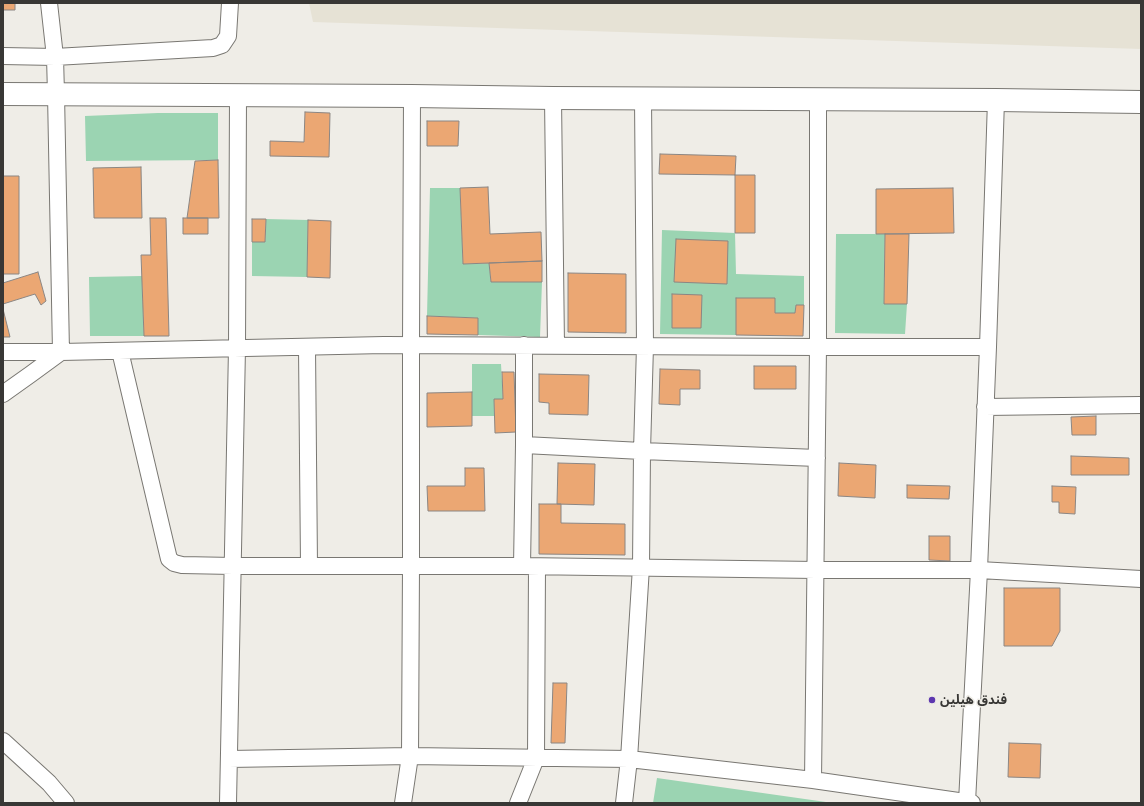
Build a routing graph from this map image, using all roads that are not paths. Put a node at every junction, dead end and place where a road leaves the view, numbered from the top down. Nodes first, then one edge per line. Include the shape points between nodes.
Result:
1 (49, 3) edge
2 (230, 3) edge
3 (3, 56) edge
4 (55, 57) junction
5 (3, 94) edge
6 (56, 94) junction
7 (238, 95) junction
8 (412, 96) junction
9 (553, 98) junction
10 (643, 98) junction
11 (818, 100) junction
12 (996, 100) junction
13 (1141, 102) edge
14 (411, 345) junction
15 (524, 345) junction
16 (556, 346) junction
17 (645, 346) junction
18 (307, 347) junction
19 (818, 347) junction
20 (988, 347) junction
21 (237, 348) junction
22 (120, 351) junction
23 (3, 352) edge
24 (61, 352) junction
25 (3, 394) edge
26 (1141, 405) edge
27 (985, 407) junction
28 (524, 445) junction
29 (642, 451) junction
30 (817, 458) junction
31 (411, 565) junction
32 (233, 566) junction
33 (309, 566) junction
34 (529, 566) junction
35 (641, 567) junction
36 (816, 570) junction
37 (979, 570) junction
38 (1141, 579) edge
39 (3, 741) edge
40 (410, 756) junction
41 (536, 758) junction
42 (229, 759) junction
43 (630, 759) junction
44 (813, 780) junction
45 (66, 803) edge
46 (228, 803) edge
47 (403, 803) edge
48 (518, 803) edge
49 (624, 803) edge
50 (970, 803) edge

1 - 4 street
2 - 4 street via 228,36 222,45 213,48
3 - 4 street
4 - 6 street
5 - 6 main road
6 - 7 main road
6 - 24 street
7 - 8 main road
7 - 21 street
8 - 9 main road
8 - 14 street
9 - 10 main road
9 - 16 street
10 - 11 main road
10 - 17 street
11 - 12 main road
11 - 19 street
12 - 13 main road
12 - 20 street
14 - 15 street
14 - 18 street
14 - 31 street
15 - 16 street
15 - 28 street
16 - 17 street
17 - 19 street
17 - 29 street
18 - 21 street
18 - 33 street
19 - 20 street
19 - 30 street
20 - 27 street
21 - 22 street
21 - 32 street
22 - 24 street
22 - 32 street via 169,558 174,563 182,565
23 - 24 street
24 - 25 street
26 - 27 street
27 - 37 street
28 - 29 street
28 - 34 street
29 - 30 street
29 - 35 street
30 - 36 street
31 - 33 street
31 - 34 street
31 - 40 street
32 - 33 street
32 - 42 street
34 - 35 street
34 - 41 street
35 - 36 street
35 - 43 street
36 - 37 street
36 - 44 street
37 - 38 street
37 - 50 street
39 - 45 street via 49,783
40 - 41 street
40 - 42 street
40 - 47 street
41 - 43 street
41 - 48 street
42 - 46 street
43 - 44 street
43 - 49 street
44 - 50 street

